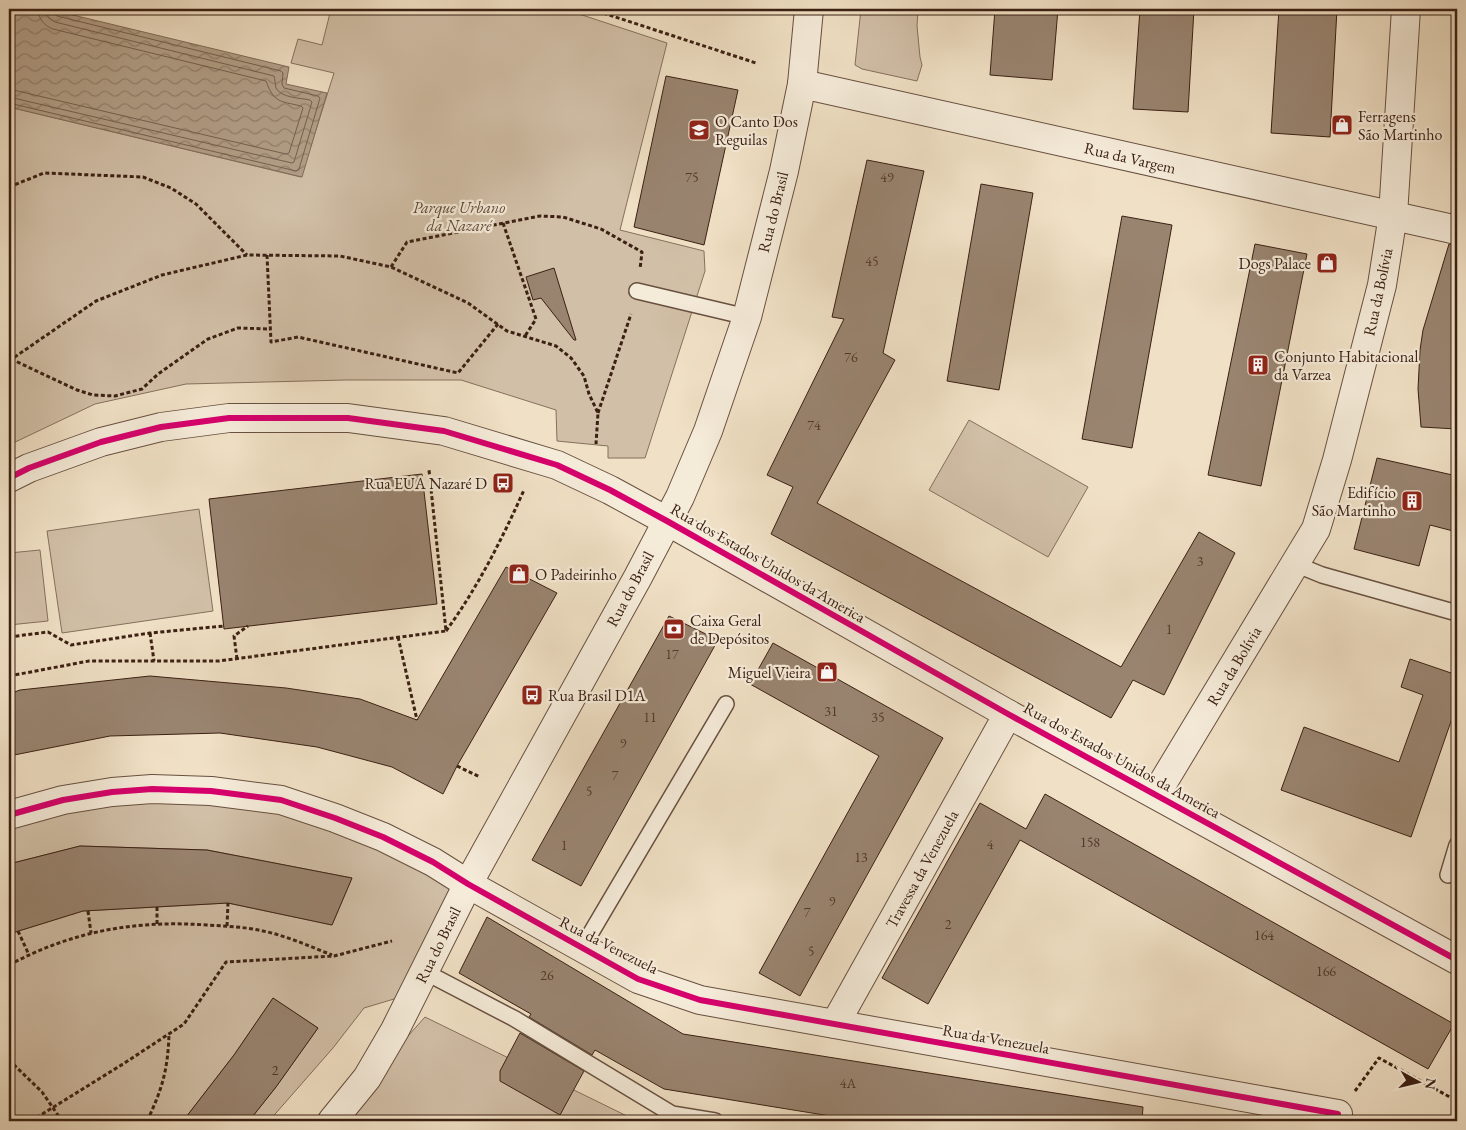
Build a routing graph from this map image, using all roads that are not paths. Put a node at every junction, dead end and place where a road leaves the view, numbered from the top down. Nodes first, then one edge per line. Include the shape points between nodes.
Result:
1 (809, 9) edge
2 (1406, 9) edge
3 (802, 84) junction
4 (1392, 216) junction
5 (1457, 230) edge
6 (637, 291) road end
7 (747, 316) junction
8 (9, 478) edge
9 (667, 521) junction
10 (1295, 564) junction
11 (1456, 608) edge
12 (726, 704) dead end
13 (1008, 714) junction
14 (1156, 794) junction
15 (9, 816) edge
16 (1457, 845) edge
17 (1448, 875) dead end
18 (468, 884) junction
19 (582, 948) junction
20 (1457, 960) edge
21 (424, 972) junction
22 (835, 1024) junction
23 (1338, 1114) road end
24 (332, 1121) edge
25 (715, 1121) edge

1 - 3 street, Rua do Brasil
2 - 4 street, Rua da Bolívia
3 - 4 street, Rua da Vargem
3 - 7 street, Rua do Brasil via 784,171
4 - 5 street, Rua da Vargem
4 - 10 street, Rua da Bolívia via 1382,285 1337,460 1316,529
6 - 7 lane
7 - 9 street, Rua do Brasil via 708,431
8 - 9 street, Rua dos Estados Unidos da America via 102,442 161,427 229,418 348,418 444,431 557,465
9 - 13 street, Rua dos Estados Unidos da America
9 - 18 street, Rua do Brasil
10 - 11 lane via 1322,575
10 - 14 street, Rua da Bolívia
12 - 19 lane
13 - 14 street, Rua dos Estados Unidos da America
13 - 22 street, Travessa da Venezuela
14 - 20 street, Rua dos Estados Unidos da America
15 - 18 street, Rua da Venezuela via 63,800 152,789 211,791 281,800 383,836
16 - 17 lane
18 - 19 street, Rua da Venezuela
18 - 21 street, Rua do Brasil
19 - 22 street, Rua da Venezuela via 638,979 700,1000
21 - 24 street, Rua do Brasil via 367,1078
21 - 25 lane via 515,1019 672,1114
22 - 23 street, Rua da Venezuela

